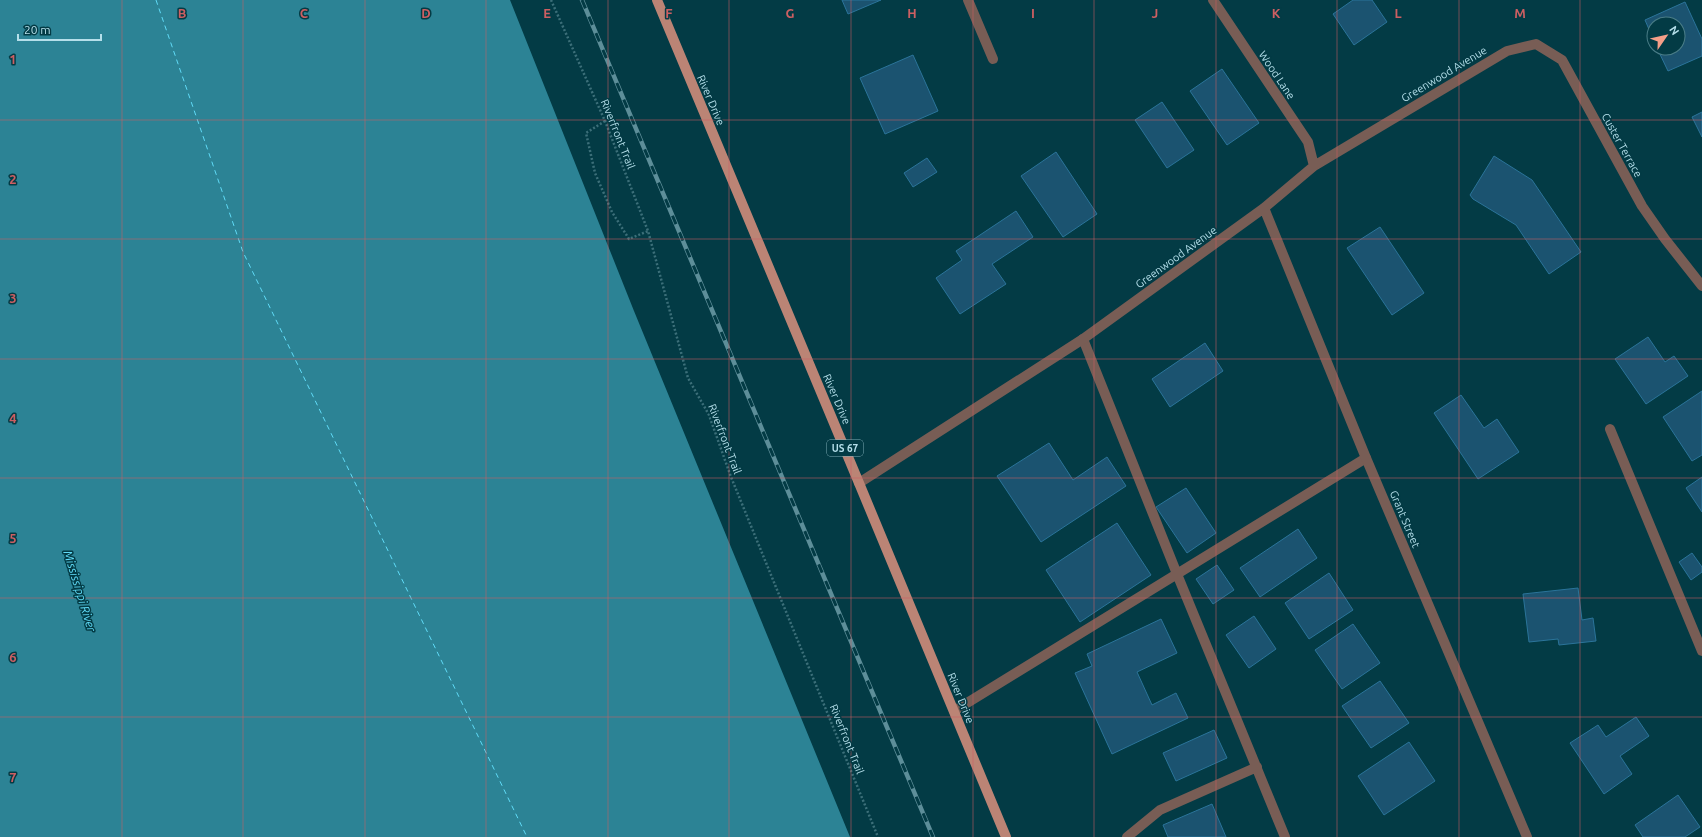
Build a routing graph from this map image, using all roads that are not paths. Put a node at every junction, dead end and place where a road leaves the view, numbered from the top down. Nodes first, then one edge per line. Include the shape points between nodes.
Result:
1 (657, 0) edge
2 (968, 0) edge
3 (1212, 0) edge
4 (1507, 51) joint
5 (993, 59) dead end
6 (1314, 166) junction
7 (1264, 208) junction
8 (1702, 286) edge
9 (1083, 339) junction
10 (1610, 429) dead end
11 (1366, 458) junction
12 (859, 483) junction
13 (1177, 574) junction
14 (1702, 651) edge
15 (954, 712) junction
16 (1257, 767) junction
17 (1006, 837) edge
18 (1127, 837) edge
19 (1286, 837) edge
20 (1527, 837) edge

1 - 12 main road, River Drive / US 67
2 - 5 street
3 - 6 street, Wood Lane via 1308,142
4 - 6 street, Greenwood Avenue
4 - 8 street, Custer Terrace via 1536,44 1562,60 1642,206
6 - 7 street, Greenwood Avenue
7 - 9 street, Greenwood Avenue
7 - 11 street, Grant Street
9 - 12 street, Greenwood Avenue
9 - 13 street
10 - 14 street
11 - 13 street
11 - 20 street, Grant Street
12 - 15 main road, River Drive / US 67
13 - 15 street
13 - 16 street
15 - 17 main road, River Drive / US 67
16 - 18 street via 1160,810
16 - 19 street

